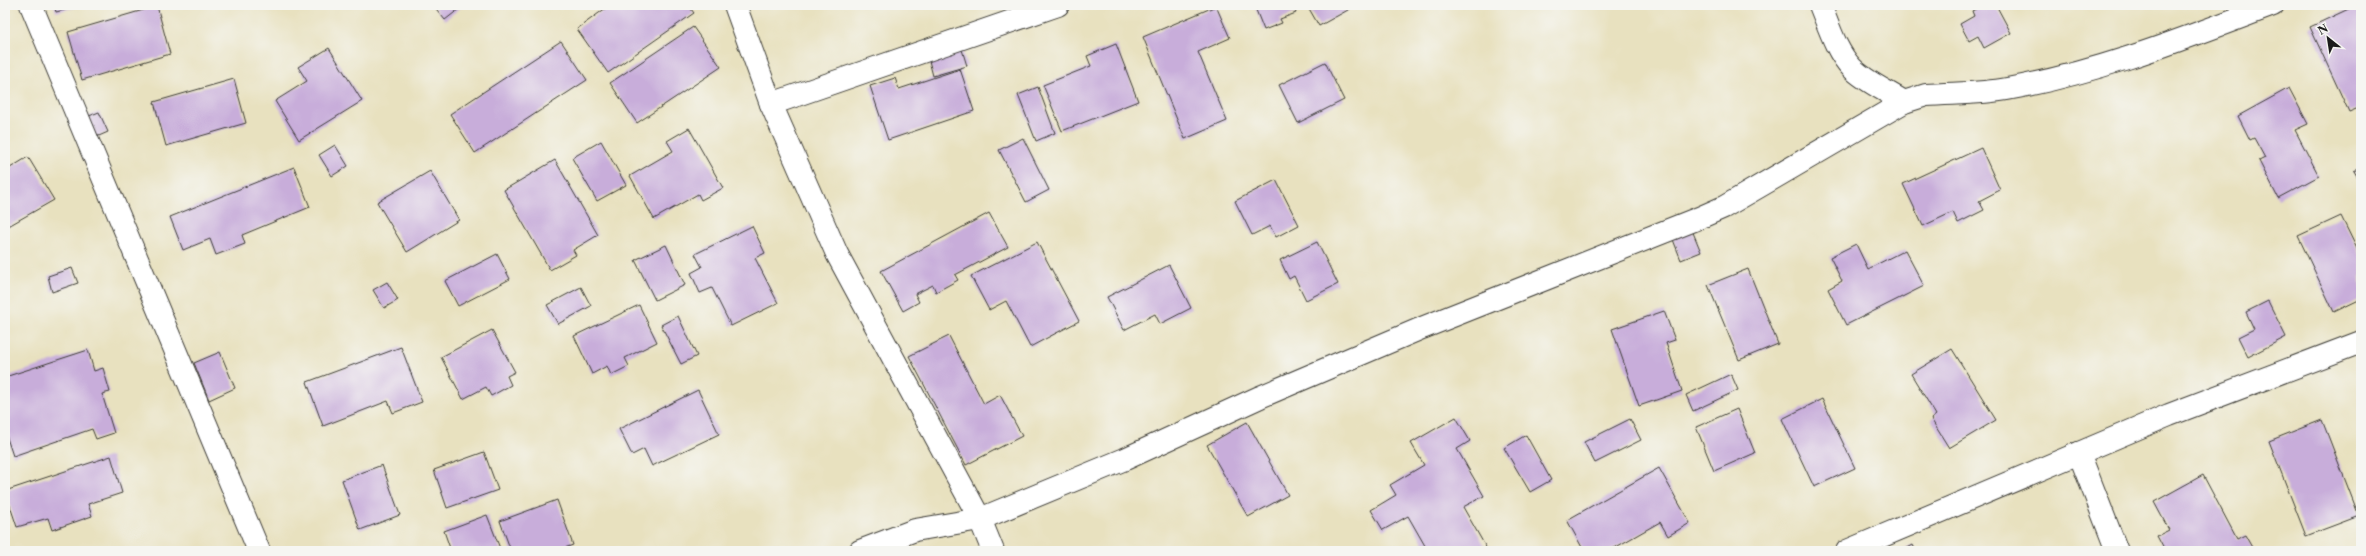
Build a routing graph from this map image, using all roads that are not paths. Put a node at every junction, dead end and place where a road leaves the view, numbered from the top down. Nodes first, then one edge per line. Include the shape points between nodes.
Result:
1 (31, 5) edge
2 (735, 5) edge
3 (1058, 5) edge
4 (1820, 5) edge
5 (2273, 5) edge
6 (1904, 102) junction
7 (771, 104) junction
8 (2361, 342) edge
9 (2079, 453) junction
10 (980, 519) junction
11 (259, 551) edge
12 (860, 551) edge
13 (993, 551) edge
14 (1847, 551) edge
15 (2117, 551) edge

1 - 11 street
2 - 7 street
3 - 7 street
4 - 6 street via 1834,41 1853,69
5 - 6 street via 2134,58 2092,70 2006,89 1926,95
6 - 10 street via 1724,207 1401,337 1260,397 1125,459
7 - 10 street via 837,254
8 - 9 street via 2169,415
9 - 14 street
9 - 15 street
10 - 12 street via 915,530
10 - 13 street

